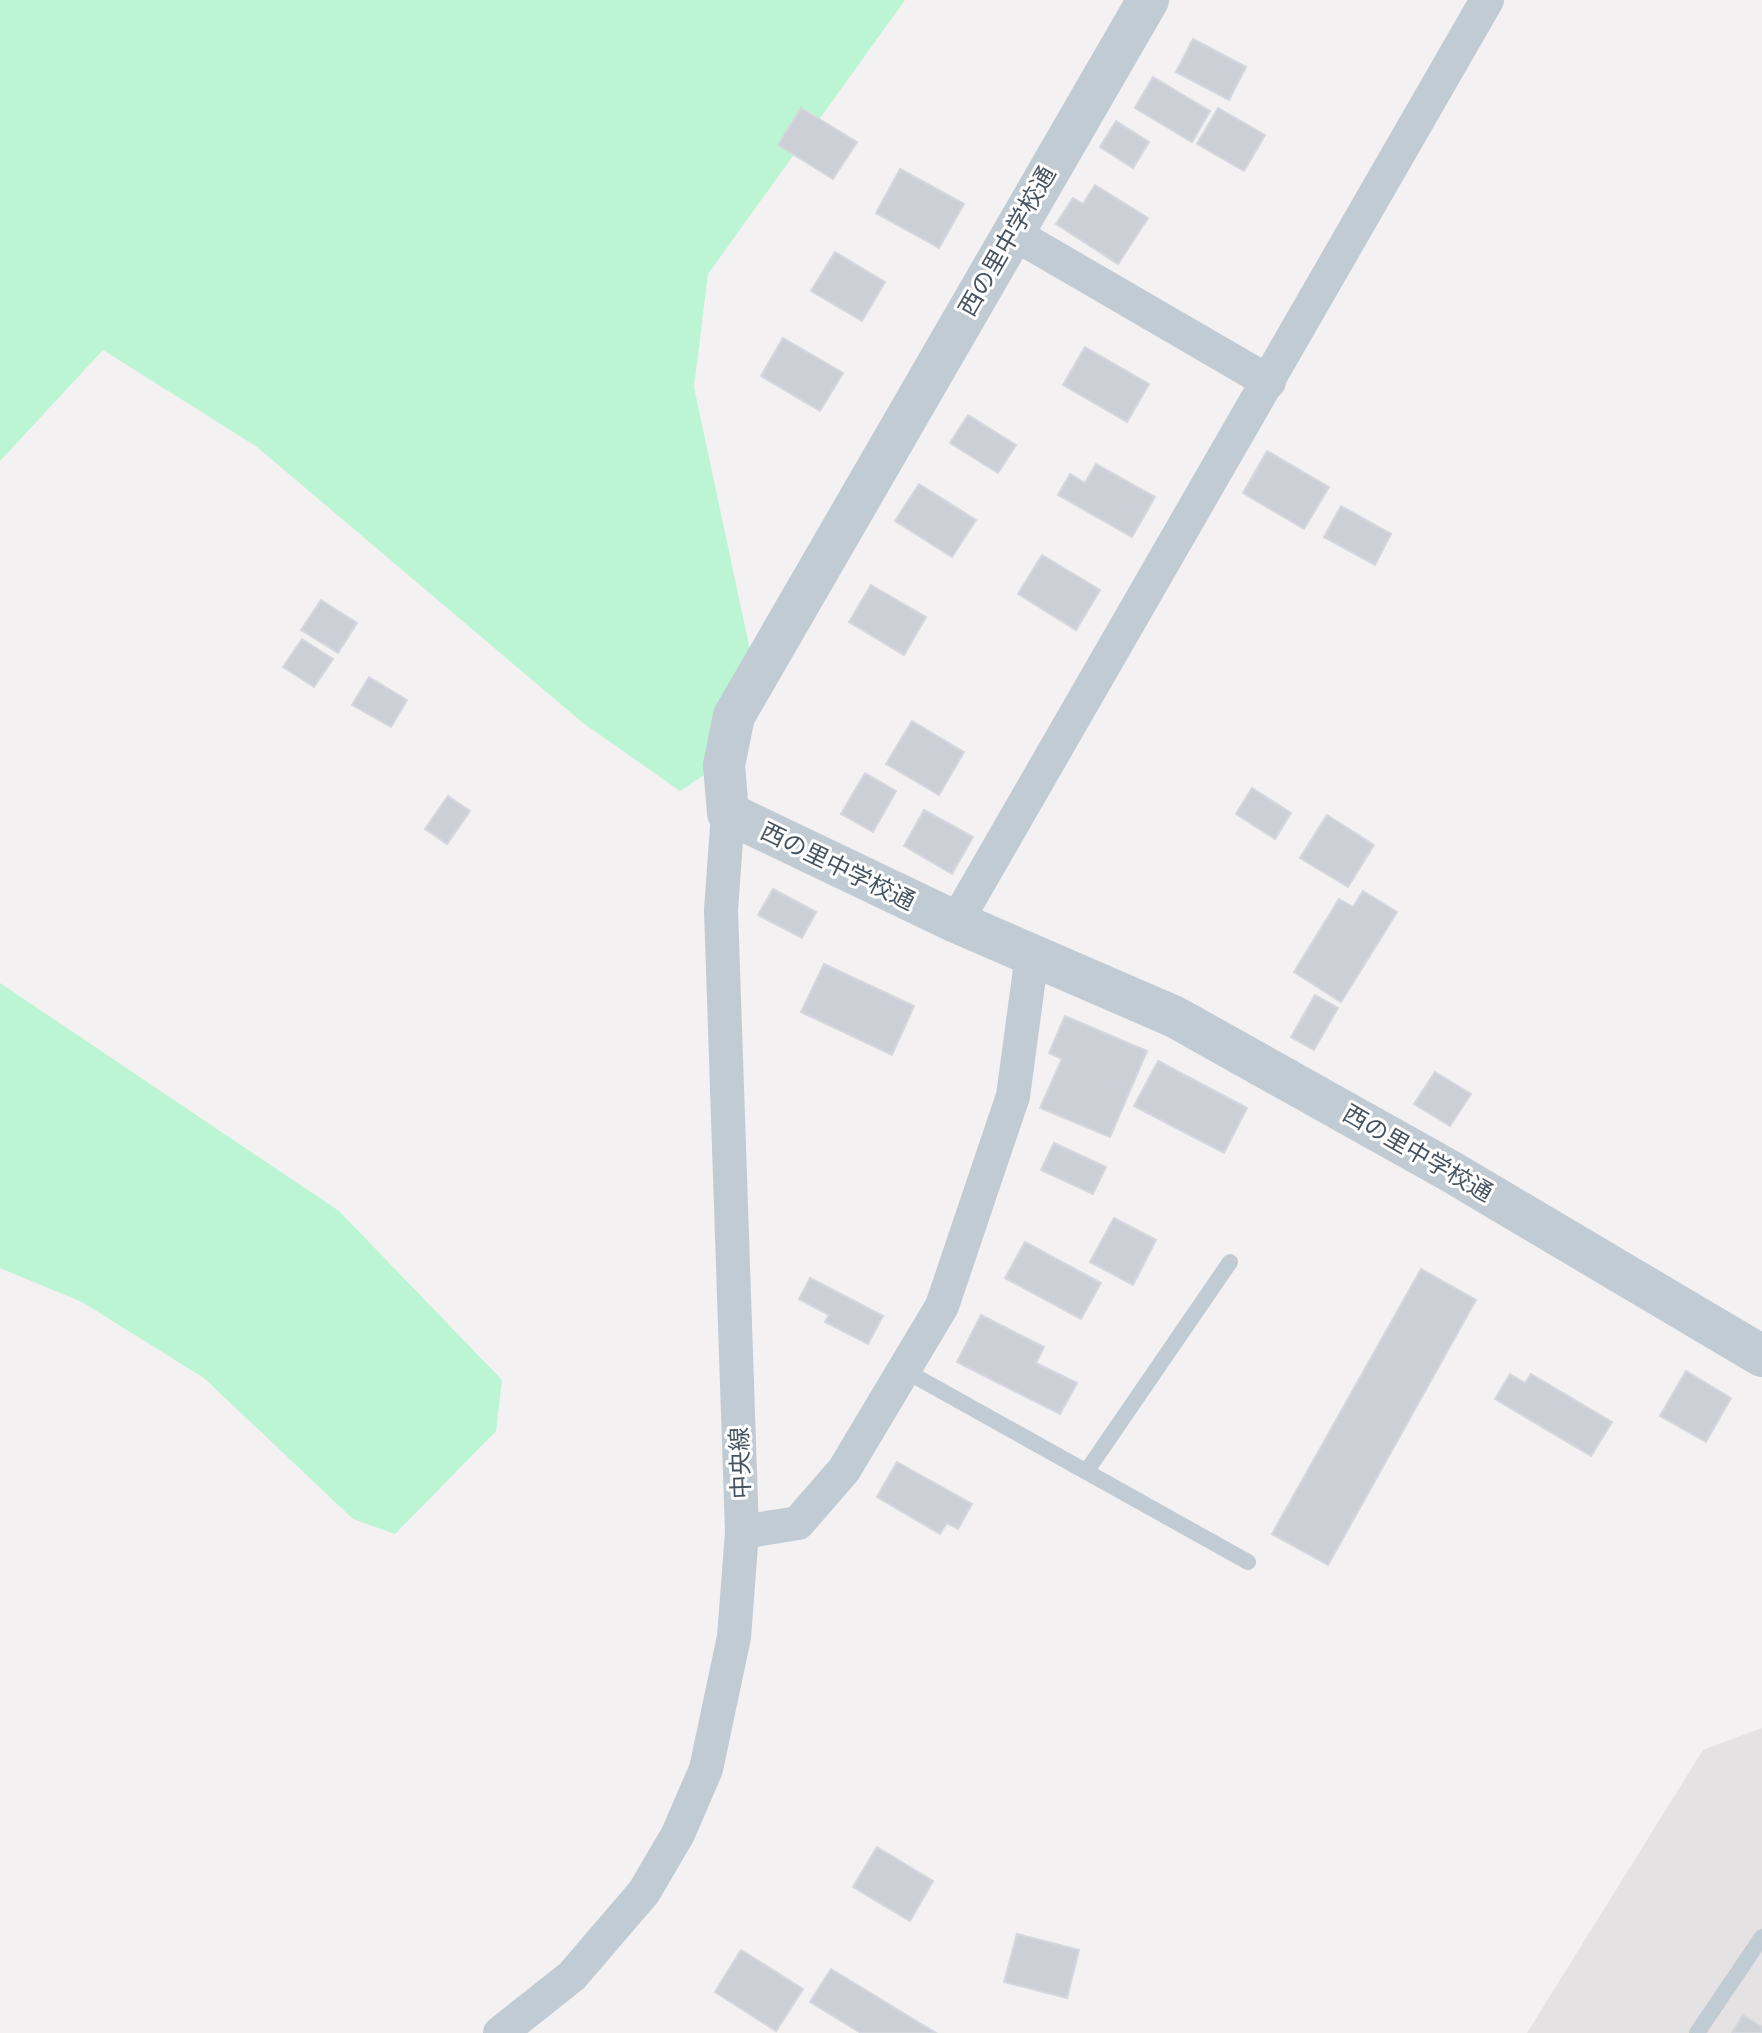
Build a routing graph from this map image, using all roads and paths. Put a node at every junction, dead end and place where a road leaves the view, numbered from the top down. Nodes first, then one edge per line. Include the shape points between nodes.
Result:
1 (1148, 0) edge
2 (1487, 0) edge
3 (1011, 232) junction
4 (1269, 382) junction
5 (728, 813) junction
6 (956, 922) junction
7 (1032, 955) junction
8 (1230, 1262) dead end
9 (1762, 1356) edge
10 (904, 1370) junction
11 (1086, 1472) junction
12 (742, 1532) junction
13 (1248, 1562) dead end
14 (1762, 1937) edge
15 (500, 2033) edge
16 (1697, 2033) edge

1 - 3 street, 西の里中学校通
2 - 4 street
3 - 4 street
3 - 5 street, 西の里中学校通 via 734,716 724,765
4 - 6 street
5 - 6 street, 西の里中学校通
5 - 12 street, 中央線 via 721,910
6 - 7 street, 西の里中学校通
7 - 9 street, 西の里中学校通 via 1175,1017 1450,1171
7 - 10 street via 1013,1096 942,1306
8 - 11 lane
10 - 11 lane
10 - 12 street via 844,1470 798,1523
11 - 13 lane
12 - 15 street, 中央線 via 734,1637 706,1769 678,1834 644,1892 572,1976
14 - 16 lane

